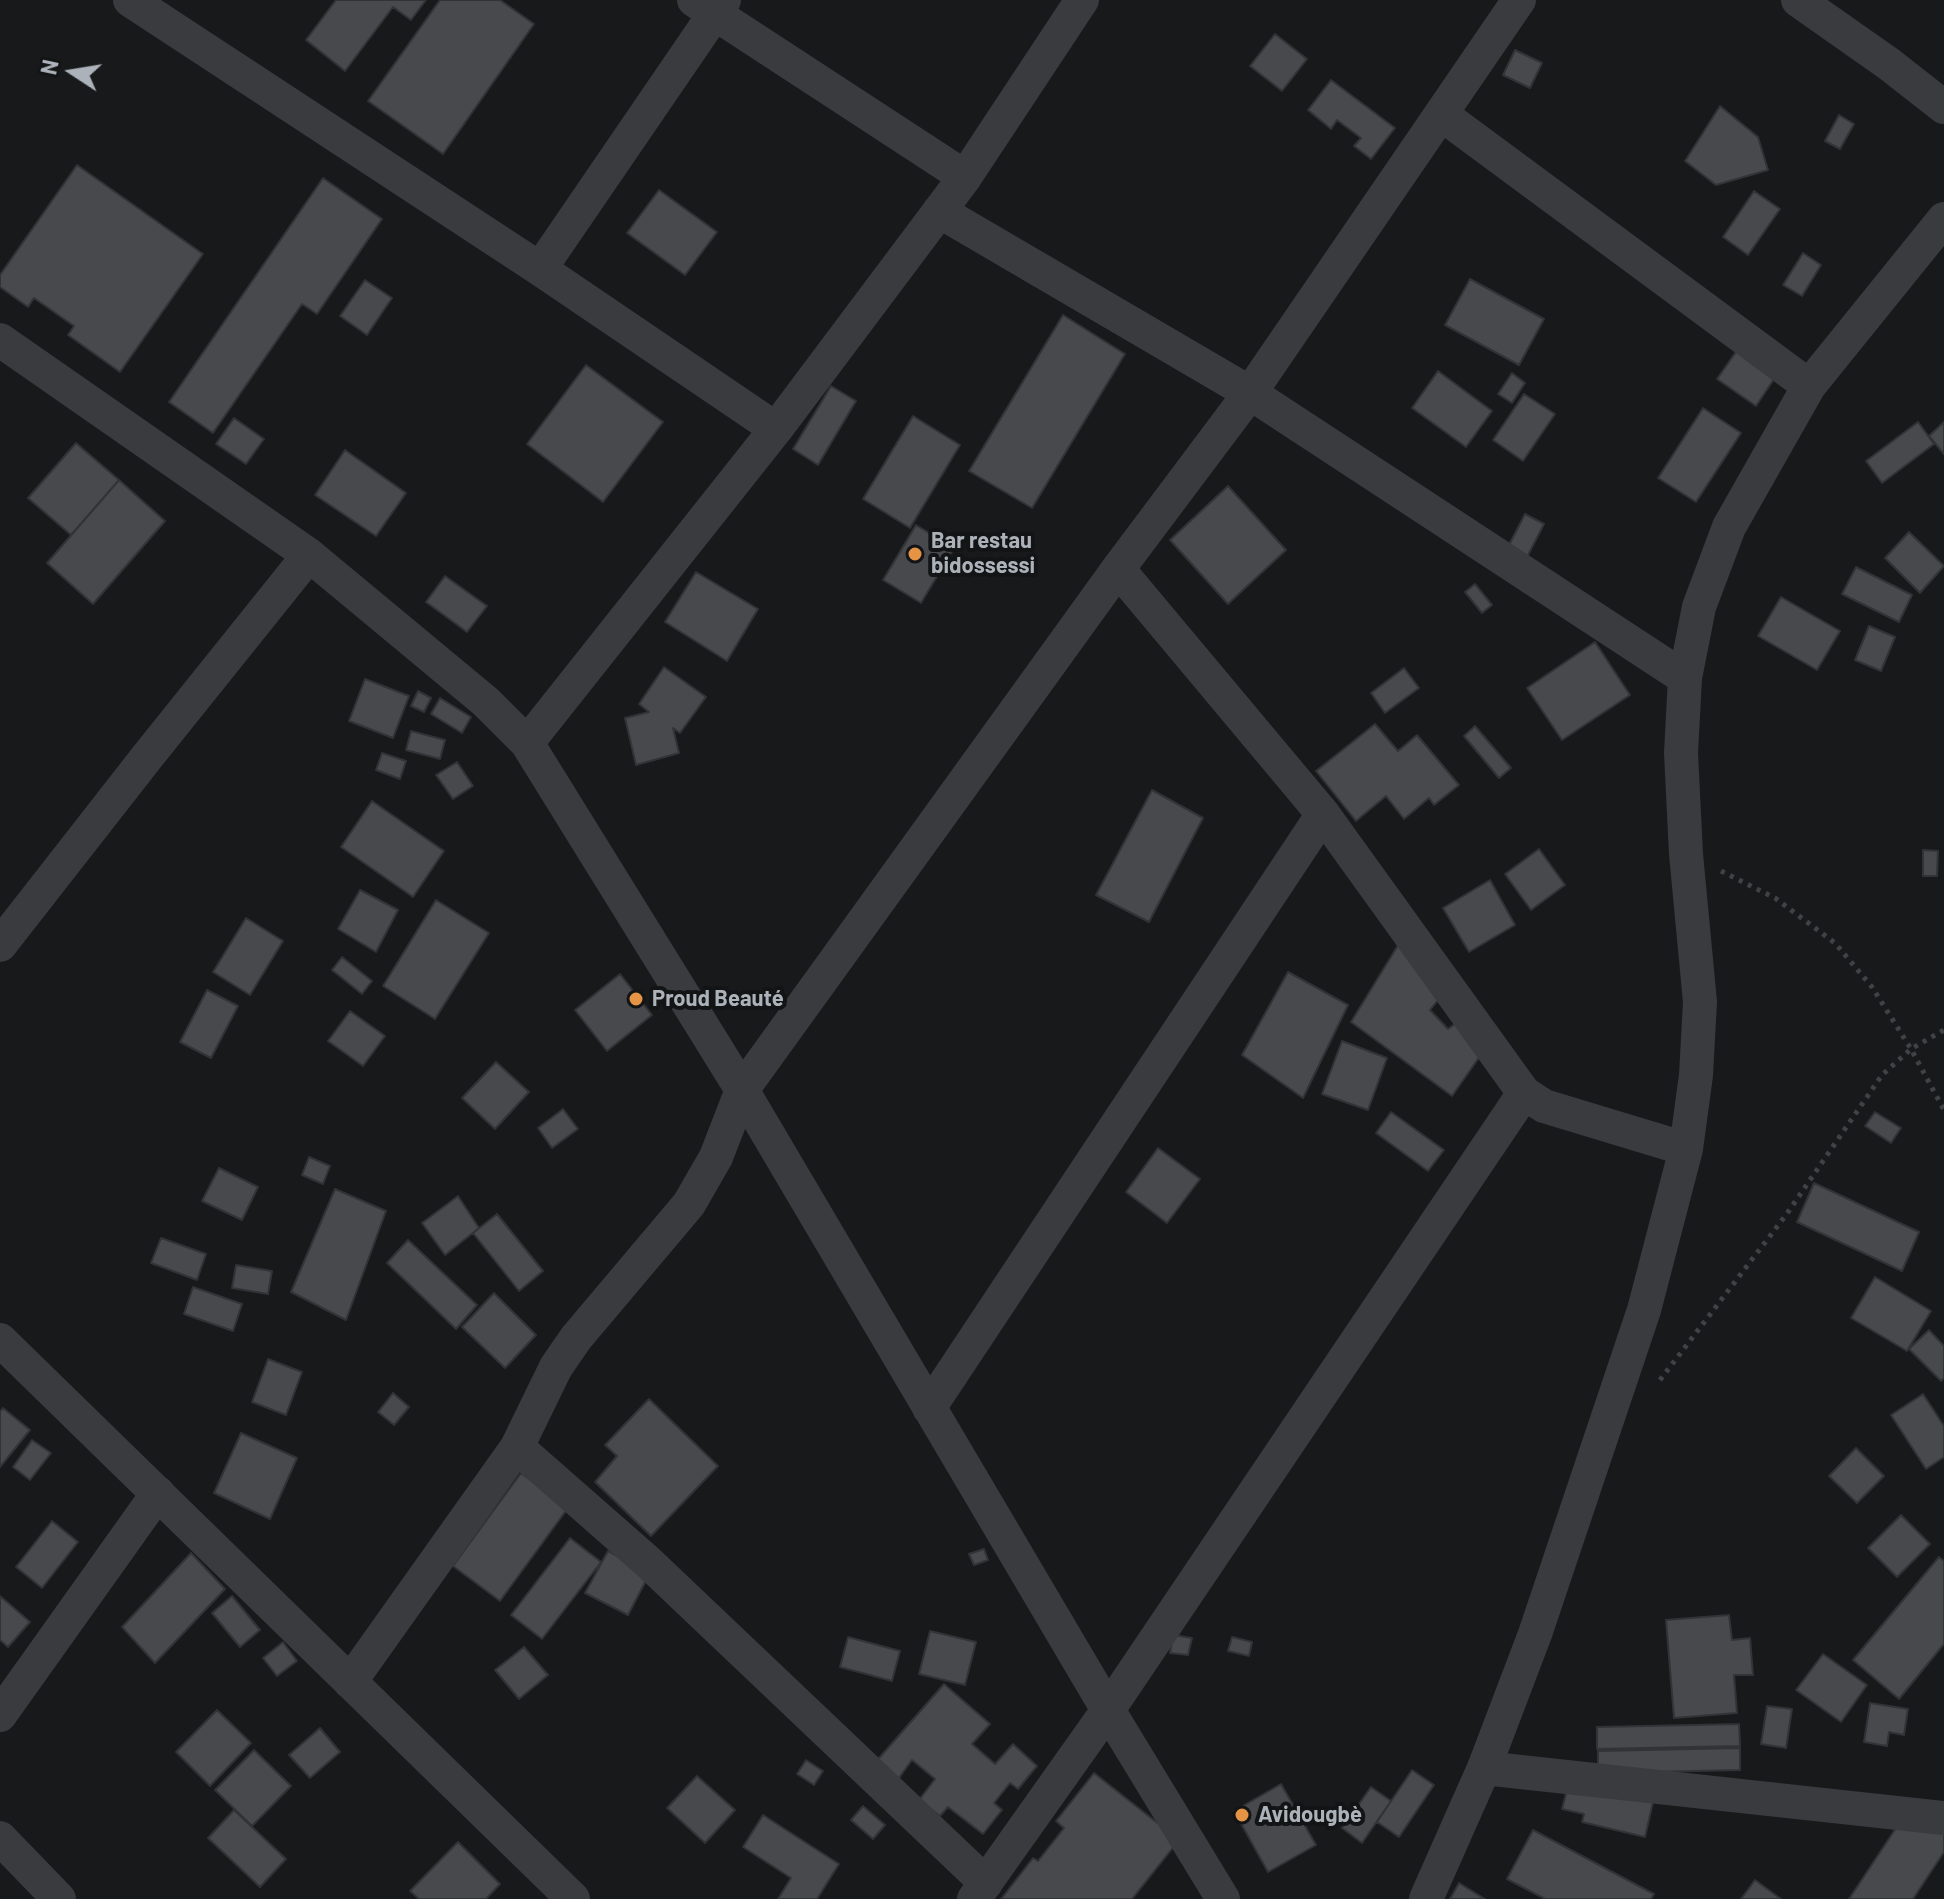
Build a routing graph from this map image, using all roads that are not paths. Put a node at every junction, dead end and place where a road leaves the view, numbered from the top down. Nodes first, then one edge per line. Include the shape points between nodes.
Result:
1 (130, 0) edge
2 (1082, 0) edge
3 (1519, 0) edge
4 (1798, 0) edge
5 (711, 5) edge
6 (1944, 107) edge
7 (1441, 114) junction
8 (965, 177) junction
9 (939, 211) junction
10 (1944, 219) edge
11 (540, 269) junction
12 (0, 340) edge
13 (1809, 386) junction
14 (1250, 393) junction
15 (776, 429) junction
16 (309, 555) junction
17 (1118, 569) junction
18 (1685, 678) junction
19 (527, 743) junction
20 (1323, 814) junction
21 (0, 945) edge
22 (742, 1090) junction
23 (1524, 1093) junction
24 (1686, 1149) junction
25 (0, 1340) edge
26 (929, 1408) junction
27 (517, 1447) junction
28 (158, 1493) junction
29 (350, 1682) junction
30 (1108, 1710) junction
31 (0, 1715) edge
32 (1484, 1768) junction
33 (1944, 1818) edge
34 (0, 1838) edge
35 (980, 1891) edge
36 (59, 1899) edge
37 (573, 1899) edge
38 (1223, 1899) edge
39 (1426, 1899) edge

1 - 11 street
2 - 8 street
3 - 7 street
4 - 6 street
5 - 8 street
5 - 11 street
7 - 13 street
7 - 14 street
8 - 9 street
9 - 14 street
9 - 15 street
10 - 13 street
11 - 15 street
12 - 16 street
13 - 18 street via 1729,527 1699,607
14 - 17 street
14 - 18 street
15 - 19 street
16 - 19 street via 486,702
16 - 21 street
17 - 20 street
17 - 22 street
18 - 24 street via 1681,753 1700,1002
19 - 22 street
20 - 23 street
20 - 26 street
22 - 26 street
22 - 27 street via 716,1157 689,1204 576,1338
23 - 24 street via 1544,1106
23 - 30 street
24 - 32 street via 1640,1324
25 - 28 street
26 - 30 street
27 - 29 street
27 - 35 street via 648,1562
28 - 29 street
28 - 31 street
29 - 37 street
30 - 35 street
30 - 38 street
32 - 33 street
32 - 39 street
34 - 36 street

